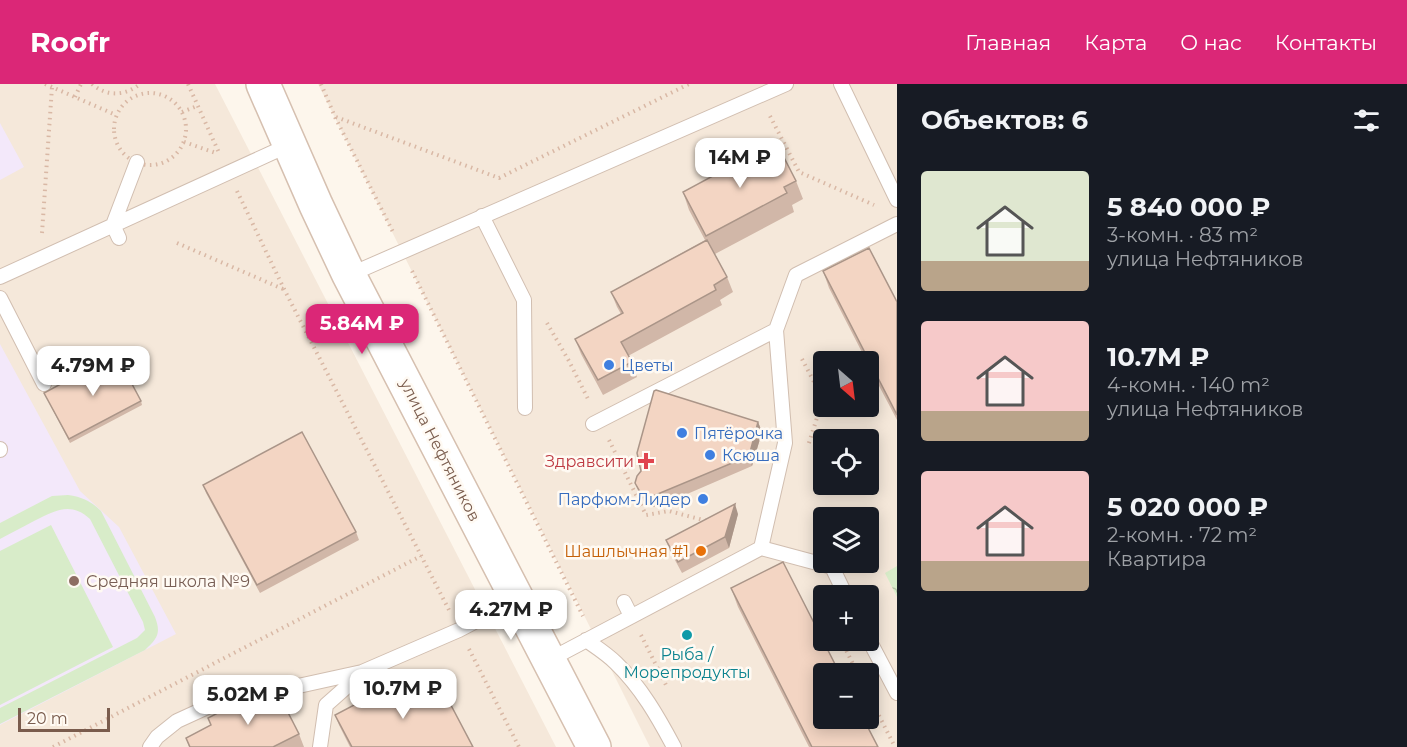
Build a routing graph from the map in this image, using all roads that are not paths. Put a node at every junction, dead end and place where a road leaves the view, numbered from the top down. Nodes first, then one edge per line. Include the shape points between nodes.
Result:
1 (263, 84) edge
2 (786, 84) edge
3 (841, 84) edge
4 (289, 145) junction
5 (137, 162) road end
6 (897, 200) edge
7 (482, 216) junction
8 (897, 224) edge
9 (116, 232) junction
10 (349, 275) junction
11 (0, 277) edge
12 (0, 298) edge
13 (776, 330) junction
14 (44, 384) dead end
15 (525, 408) dead end
16 (596, 422) road end
17 (761, 548) junction
18 (841, 585) edge
19 (518, 599) junction
20 (624, 602) dead end
21 (631, 616) junction
22 (586, 640) junction
23 (875, 651) edge
24 (549, 660) junction
25 (362, 672) junction
26 (897, 693) edge
27 (150, 747) edge
28 (320, 747) edge
29 (594, 747) edge
30 (674, 747) edge

1 - 4 main road, улица Нефтяников
2 - 7 lane
3 - 6 lane
4 - 9 lane via 228,172
4 - 10 main road, улица Нефтяников
5 - 9 lane
7 - 10 lane
7 - 15 lane via 524,300
8 - 13 lane via 796,275
9 - 11 lane via 40,258
10 - 19 main road, улица Нефтяников
12 - 14 lane
13 - 16 lane
13 - 17 lane via 785,443
17 - 18 lane via 832,567
17 - 21 lane
19 - 24 main road, улица Нефтяников
19 - 25 lane via 459,630
20 - 21 lane
21 - 22 lane
22 - 24 lane
22 - 30 lane via 615,662 638,688
23 - 26 lane
24 - 29 main road, улица Нефтяников
25 - 27 lane via 212,705 177,721
25 - 28 lane via 326,705

